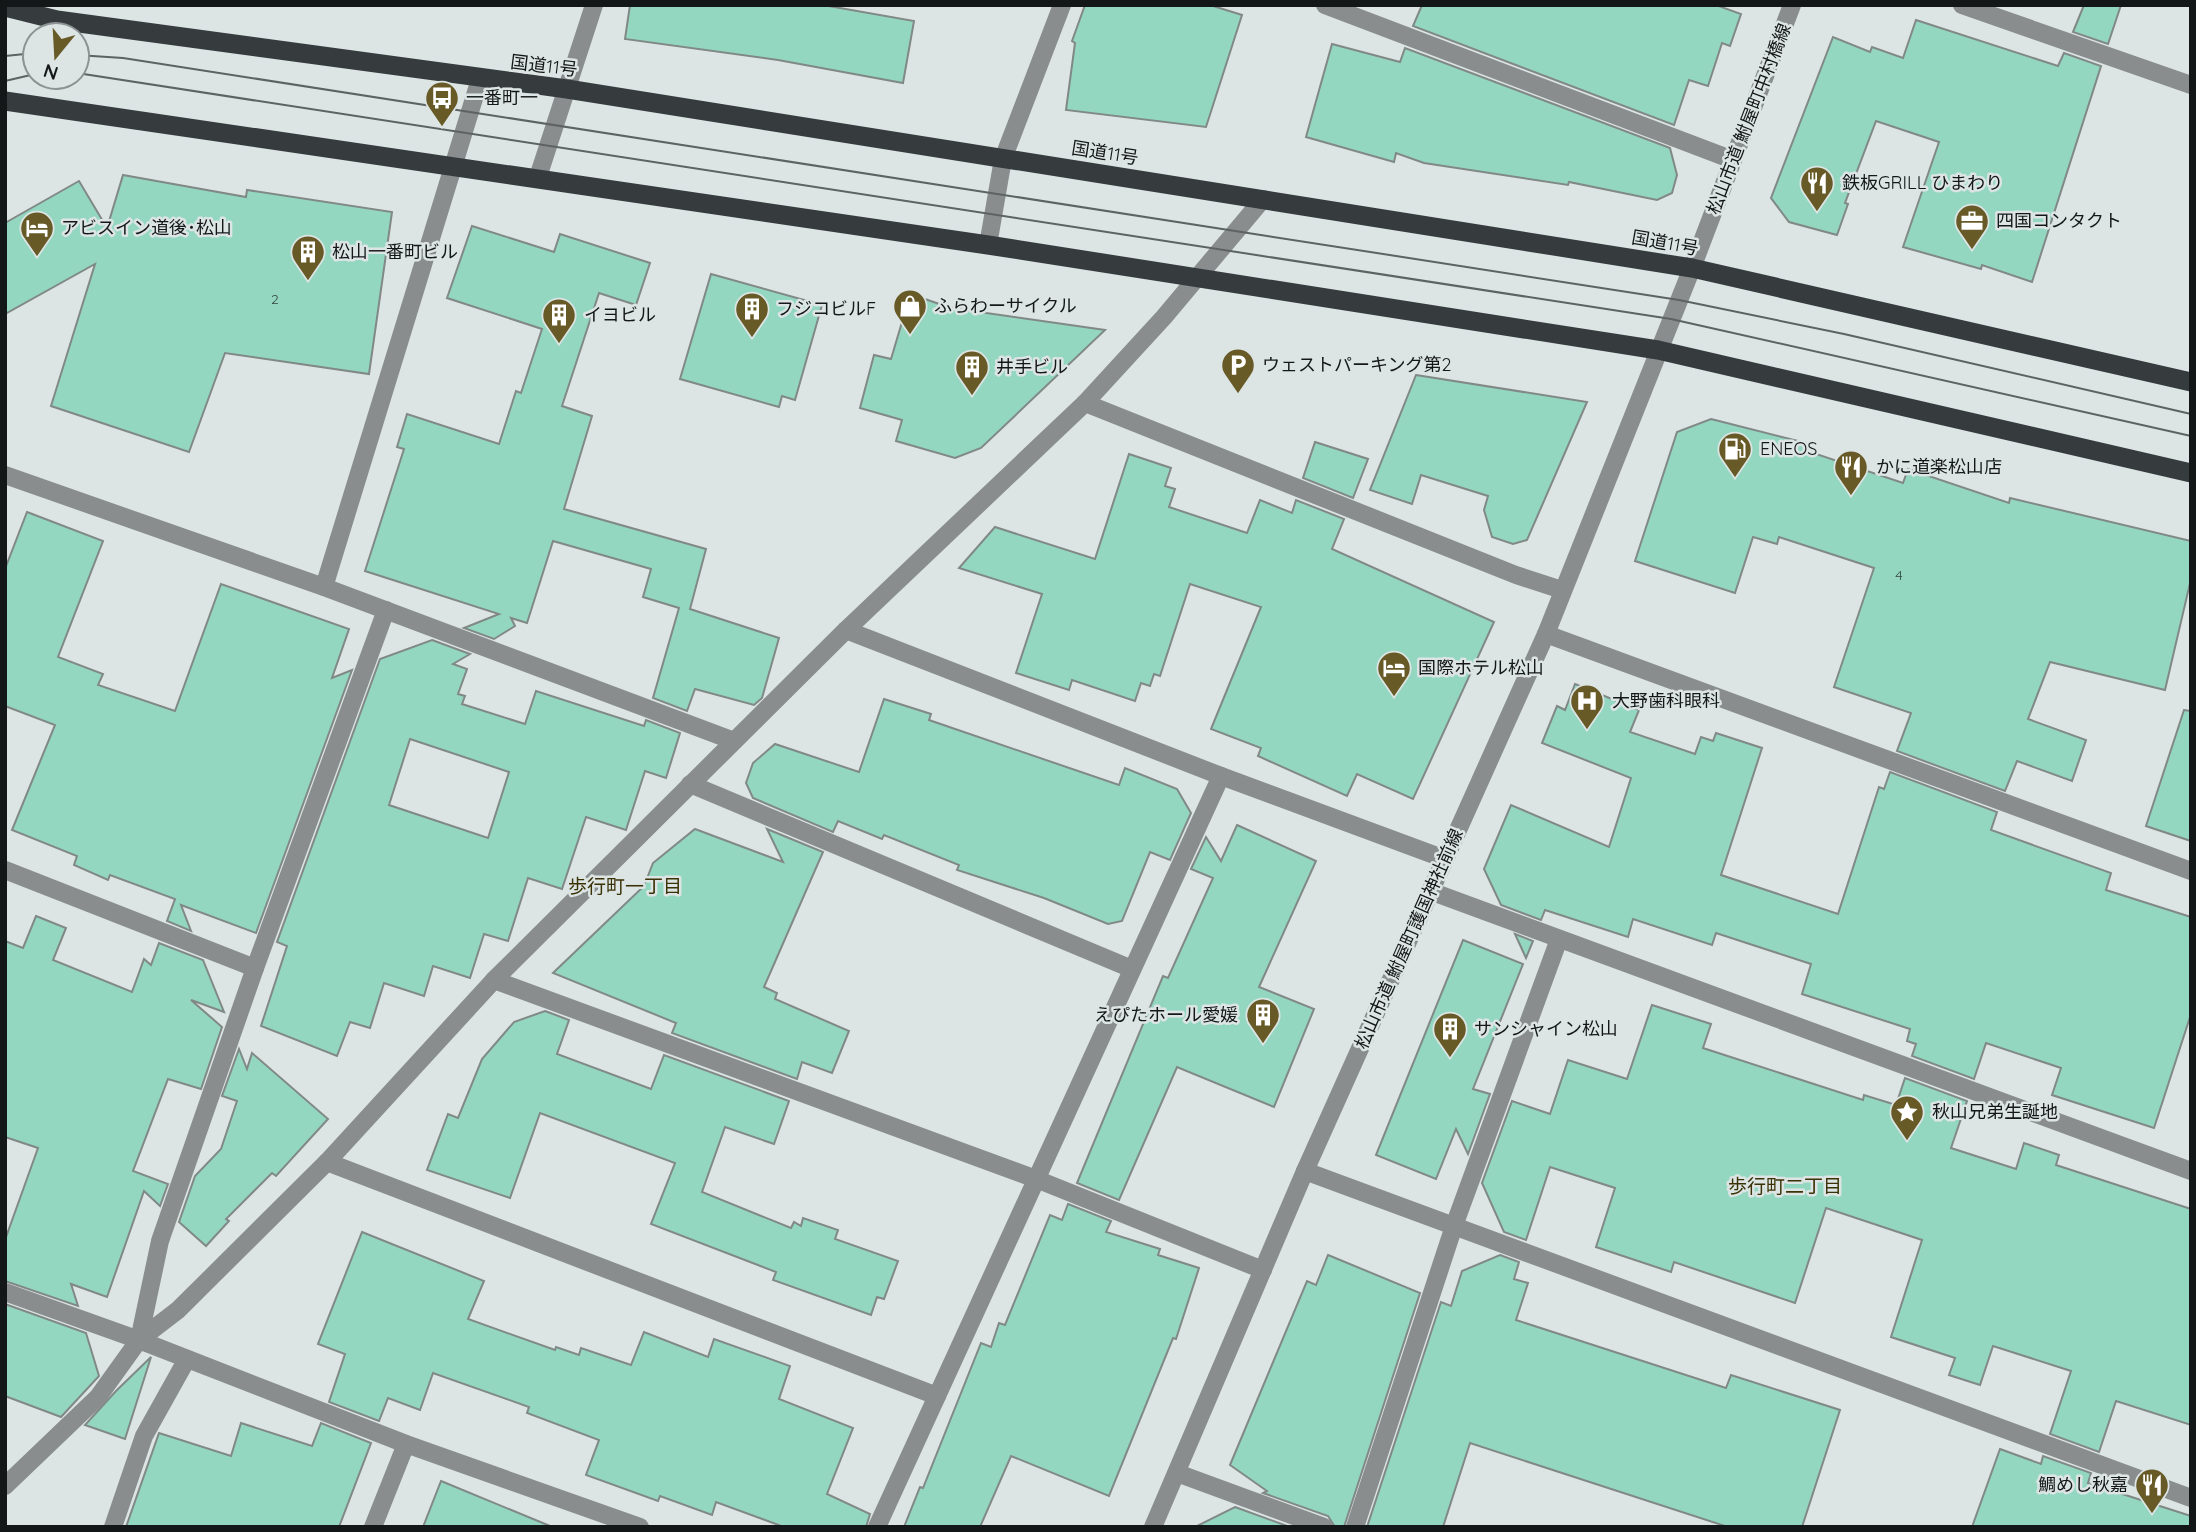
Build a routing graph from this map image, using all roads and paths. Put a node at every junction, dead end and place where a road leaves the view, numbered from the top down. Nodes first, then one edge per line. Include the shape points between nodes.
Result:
1 (594, 5) edge
2 (1062, 5) edge
3 (1325, 5) edge
4 (1792, 5) edge
5 (1962, 5) edge
6 (5, 7) edge
7 (480, 79) junction
8 (2191, 85) edge
9 (567, 89) junction
10 (5, 101) edge
11 (1003, 159) junction
12 (1733, 160) junction
13 (453, 164) junction
14 (538, 177) junction
15 (1263, 199) junction
16 (988, 245) junction
17 (1692, 268) junction
18 (1196, 277) junction
19 (1658, 349) junction
20 (2191, 382) edge
21 (1084, 403) junction
22 (2191, 473) edge
23 (5, 475) edge
24 (324, 587) junction
25 (1562, 590) junction
26 (386, 610) junction
27 (846, 630) junction
28 (1546, 634) junction
29 (734, 741) junction
30 (1221, 776) junction
31 (690, 784) junction
32 (1445, 859) junction
33 (5, 870) edge
34 (2191, 871) edge
35 (1430, 891) junction
36 (1559, 939) junction
37 (255, 968) junction
38 (1132, 969) junction
39 (494, 980) junction
40 (327, 1162) junction
41 (1305, 1171) junction
42 (2191, 1171) edge
43 (1036, 1179) junction
44 (1454, 1226) junction
45 (1263, 1270) junction
46 (5, 1292) edge
47 (139, 1340) junction
48 (187, 1359) junction
49 (937, 1395) junction
50 (406, 1444) junction
51 (1177, 1473) junction
52 (5, 1486) edge
53 (2191, 1498) edge
54 (113, 1527) edge
55 (373, 1527) edge
56 (640, 1527) edge
57 (877, 1527) edge
58 (1153, 1527) edge
59 (1324, 1527) edge
60 (1355, 1527) edge

1 - 9 street
2 - 11 street
3 - 12 street
4 - 12 street, 松山市道 鮒屋町中村橋線
5 - 8 street
6 - 7 highway, 国道11号 via 57,20
7 - 9 highway, 国道11号
7 - 13 street
9 - 11 highway, 国道11号
9 - 14 street
10 - 13 highway
11 - 15 highway, 国道11号
11 - 16 street
12 - 17 street, 松山市道 鮒屋町中村橋線
13 - 14 highway
13 - 24 street
14 - 16 highway
15 - 17 highway, 国道11号
15 - 18 street
16 - 18 highway
17 - 19 street, 松山市道 鮒屋町中村橋線
17 - 20 highway, 国道11号
18 - 19 highway
18 - 21 street
19 - 22 highway
19 - 25 street, 松山市道 鮒屋町護国神社前線
21 - 25 street
21 - 27 street
23 - 24 street
24 - 26 street
25 - 28 street, 松山市道 鮒屋町護国神社前線
26 - 29 street
26 - 37 street
27 - 29 street
27 - 30 street
28 - 32 street, 松山市道 鮒屋町護国神社前線
28 - 34 street
29 - 31 street
30 - 32 street
30 - 38 street
31 - 38 street
31 - 39 street
32 - 35 street, 松山市道 鮒屋町護国神社前線
33 - 37 street
35 - 36 street
35 - 41 street, 松山市道 鮒屋町護国神社前線
36 - 42 street
36 - 44 street
37 - 47 street via 160,1241
38 - 43 street
39 - 40 street
39 - 43 street
40 - 47 street via 178,1310
40 - 49 street
41 - 44 street
41 - 45 street, 松山市道 鮒屋町護国神社前線
43 - 45 street
43 - 49 street
44 - 53 street
44 - 60 street
45 - 51 street, 松山市道 鮒屋町護国神社前線
46 - 47 street
47 - 48 street
47 - 52 street via 98,1397
48 - 50 street
48 - 54 street via 144,1436
49 - 57 street
50 - 55 street
50 - 56 street
51 - 58 street, 松山市道 鮒屋町護国神社前線
51 - 59 street

